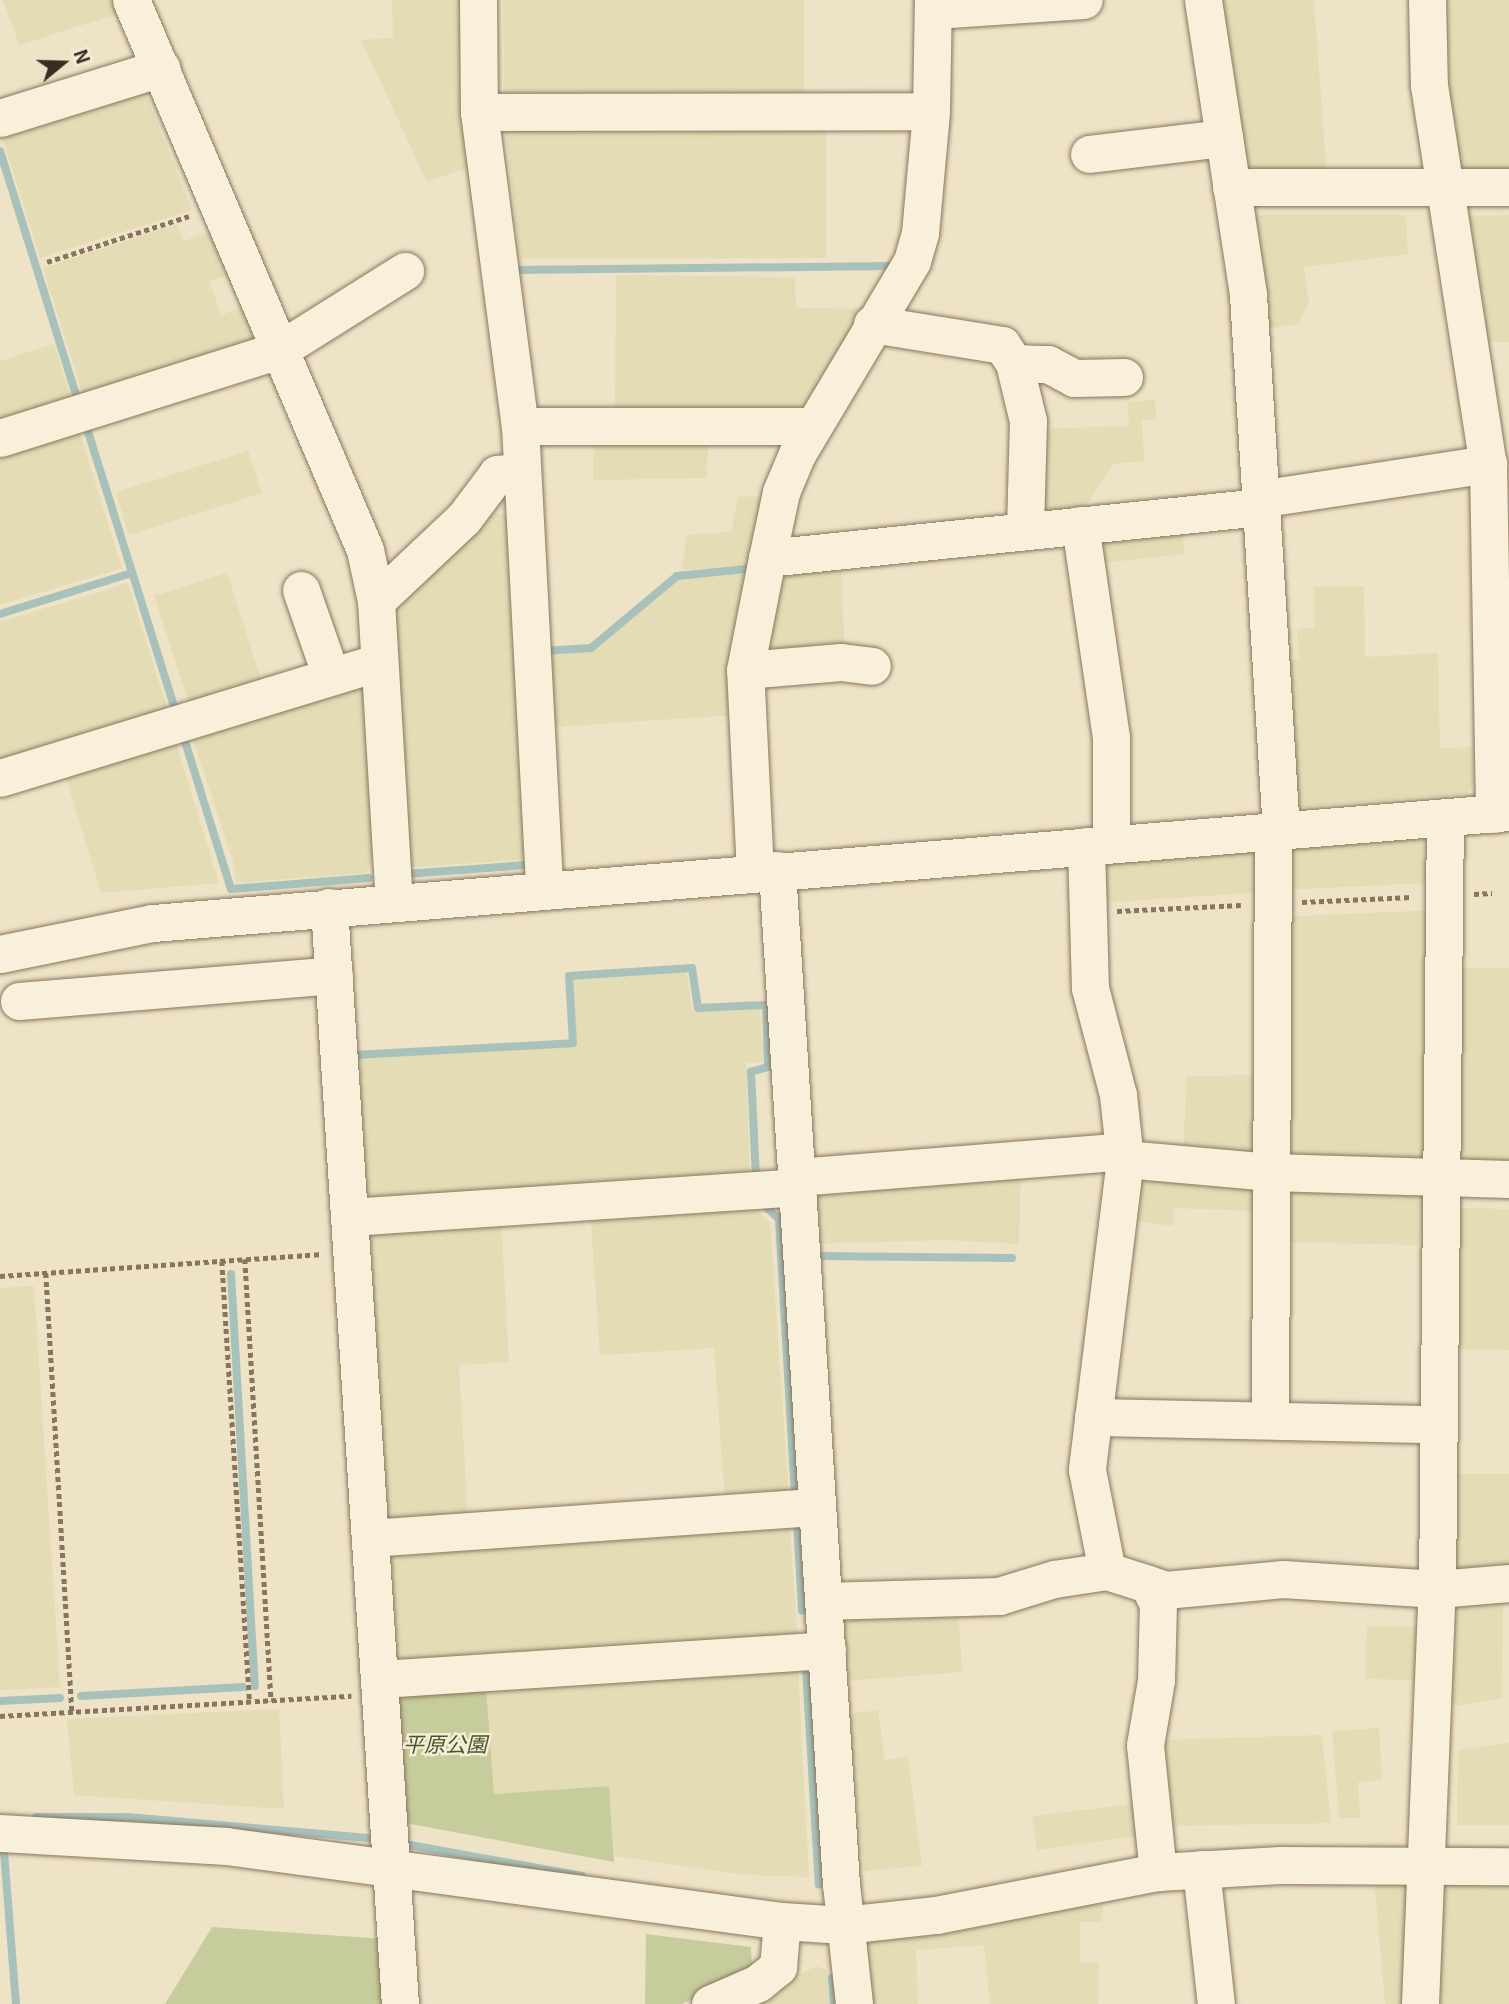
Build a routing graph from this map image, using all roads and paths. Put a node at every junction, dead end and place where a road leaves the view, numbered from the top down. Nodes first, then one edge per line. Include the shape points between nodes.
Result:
1 (131, 0) edge
2 (478, 0) edge
3 (1084, 0) edge
4 (1203, 0) edge
5 (1427, 0) edge
6 (933, 5) edge
7 (161, 68) junction
8 (931, 111) junction
9 (480, 112) junction
10 (0, 118) edge
11 (1224, 138) junction
12 (1089, 154) dead end
13 (1231, 187) junction
14 (1509, 187) edge
15 (1446, 188) junction
16 (219, 206) junction
17 (47, 262) dead end
18 (405, 271) dead end
19 (872, 324) junction
20 (279, 350) junction
21 (1013, 363) junction
22 (1124, 377) dead end
23 (520, 426) junction
24 (811, 426) junction
25 (0, 438) edge
26 (1488, 464) junction
27 (521, 472) junction
28 (1259, 503) junction
29 (1080, 525) junction
30 (1025, 531) junction
31 (767, 558) junction
32 (301, 590) dead end
33 (376, 601) junction
34 (379, 662) junction
35 (872, 666) dead end
36 (745, 670) junction
37 (331, 676) junction
38 (0, 778) edge
39 (1502, 813) edge
40 (1445, 817) junction
41 (1277, 832) junction
42 (1099, 845) junction
43 (766, 871) junction
44 (544, 890) junction
45 (394, 902) junction
46 (329, 907) junction
47 (0, 954) edge
48 (334, 975) junction
49 (19, 1001) dead end
50 (1125, 1155) junction
51 (1270, 1172) junction
52 (1443, 1179) junction
53 (1509, 1179) edge
54 (797, 1182) junction
55 (351, 1234) junction
56 (246, 1259) junction
57 (222, 1261) junction
58 (46, 1273) junction
59 (0, 1276) edge
60 (1093, 1416) junction
61 (1270, 1420) junction
62 (1439, 1424) junction
63 (817, 1507) junction
64 (370, 1538) junction
65 (1107, 1571) junction
66 (1509, 1583) edge
67 (1148, 1584) junction
68 (1437, 1590) junction
69 (823, 1601) junction
70 (827, 1650) junction
71 (380, 1687) junction
72 (271, 1701) junction
73 (250, 1702) junction
74 (72, 1712) junction
75 (0, 1716) edge
76 (0, 1833) edge
77 (391, 1849) junction
78 (1428, 1851) junction
79 (1157, 1857) junction
80 (1509, 1866) edge
81 (1201, 1869) junction
82 (843, 1908) junction
83 (782, 1922) junction
84 (400, 2004) edge
85 (710, 2004) edge
86 (855, 2004) edge
87 (1216, 2004) edge
88 (1420, 2004) edge

1 - 7 street
2 - 9 street
3 - 6 street
4 - 11 street
5 - 15 street via 1429,85
6 - 8 street
7 - 10 street
7 - 16 street
8 - 9 street
8 - 19 street via 920,233 912,261
9 - 23 street
11 - 12 street
11 - 13 street
13 - 15 street
13 - 28 street via 1248,295
14 - 15 street
15 - 26 street
16 - 17 path
16 - 20 street
18 - 20 street
19 - 21 street via 1002,345
19 - 24 street
20 - 25 street
20 - 33 street via 365,550
21 - 22 street via 1048,364 1074,378
21 - 30 street via 1028,421
23 - 24 street
23 - 27 street
24 - 31 street via 781,492
26 - 28 street
26 - 39 street
27 - 33 street via 496,474 464,518
27 - 44 street
28 - 29 street
28 - 41 street
29 - 30 street
29 - 42 street via 1111,737
30 - 31 street
31 - 36 street
32 - 37 street
33 - 34 street
34 - 37 street
34 - 45 street
35 - 36 street via 841,662
36 - 43 street
37 - 38 street
39 - 40 street
40 - 41 street
40 - 52 street
41 - 42 street
41 - 51 street
42 - 43 street
42 - 50 street via 1090,988 1118,1095
43 - 44 street
43 - 54 street
44 - 45 street
45 - 46 street
46 - 47 street via 153,923
46 - 48 street
48 - 49 street
48 - 55 street
50 - 51 street
50 - 54 street
50 - 60 street
51 - 52 street
51 - 61 street
52 - 53 street
52 - 62 street
54 - 55 street
54 - 63 street
55 - 56 path
55 - 64 street
56 - 57 path
56 - 72 path
57 - 58 path
57 - 73 path
58 - 59 path
58 - 74 path
60 - 61 street
60 - 65 street via 1087,1470
61 - 62 street
62 - 68 street
63 - 64 street
63 - 69 street
64 - 71 street
65 - 67 street
65 - 69 street via 1054,1579 999,1596
66 - 68 street
67 - 68 street via 1165,1590 1283,1579
67 - 79 street via 1158,1604 1157,1680 1145,1745
68 - 78 street
69 - 70 street
70 - 71 street
70 - 82 street
71 - 72 path
71 - 77 street
72 - 73 path
73 - 74 path
74 - 75 path
76 - 77 street via 226,1846
77 - 83 street
77 - 84 street
78 - 80 street
78 - 81 street
78 - 88 street
79 - 81 street
79 - 82 street via 936,1915
81 - 87 street
82 - 83 street
82 - 86 street
83 - 85 street via 778,1967 758,1983

